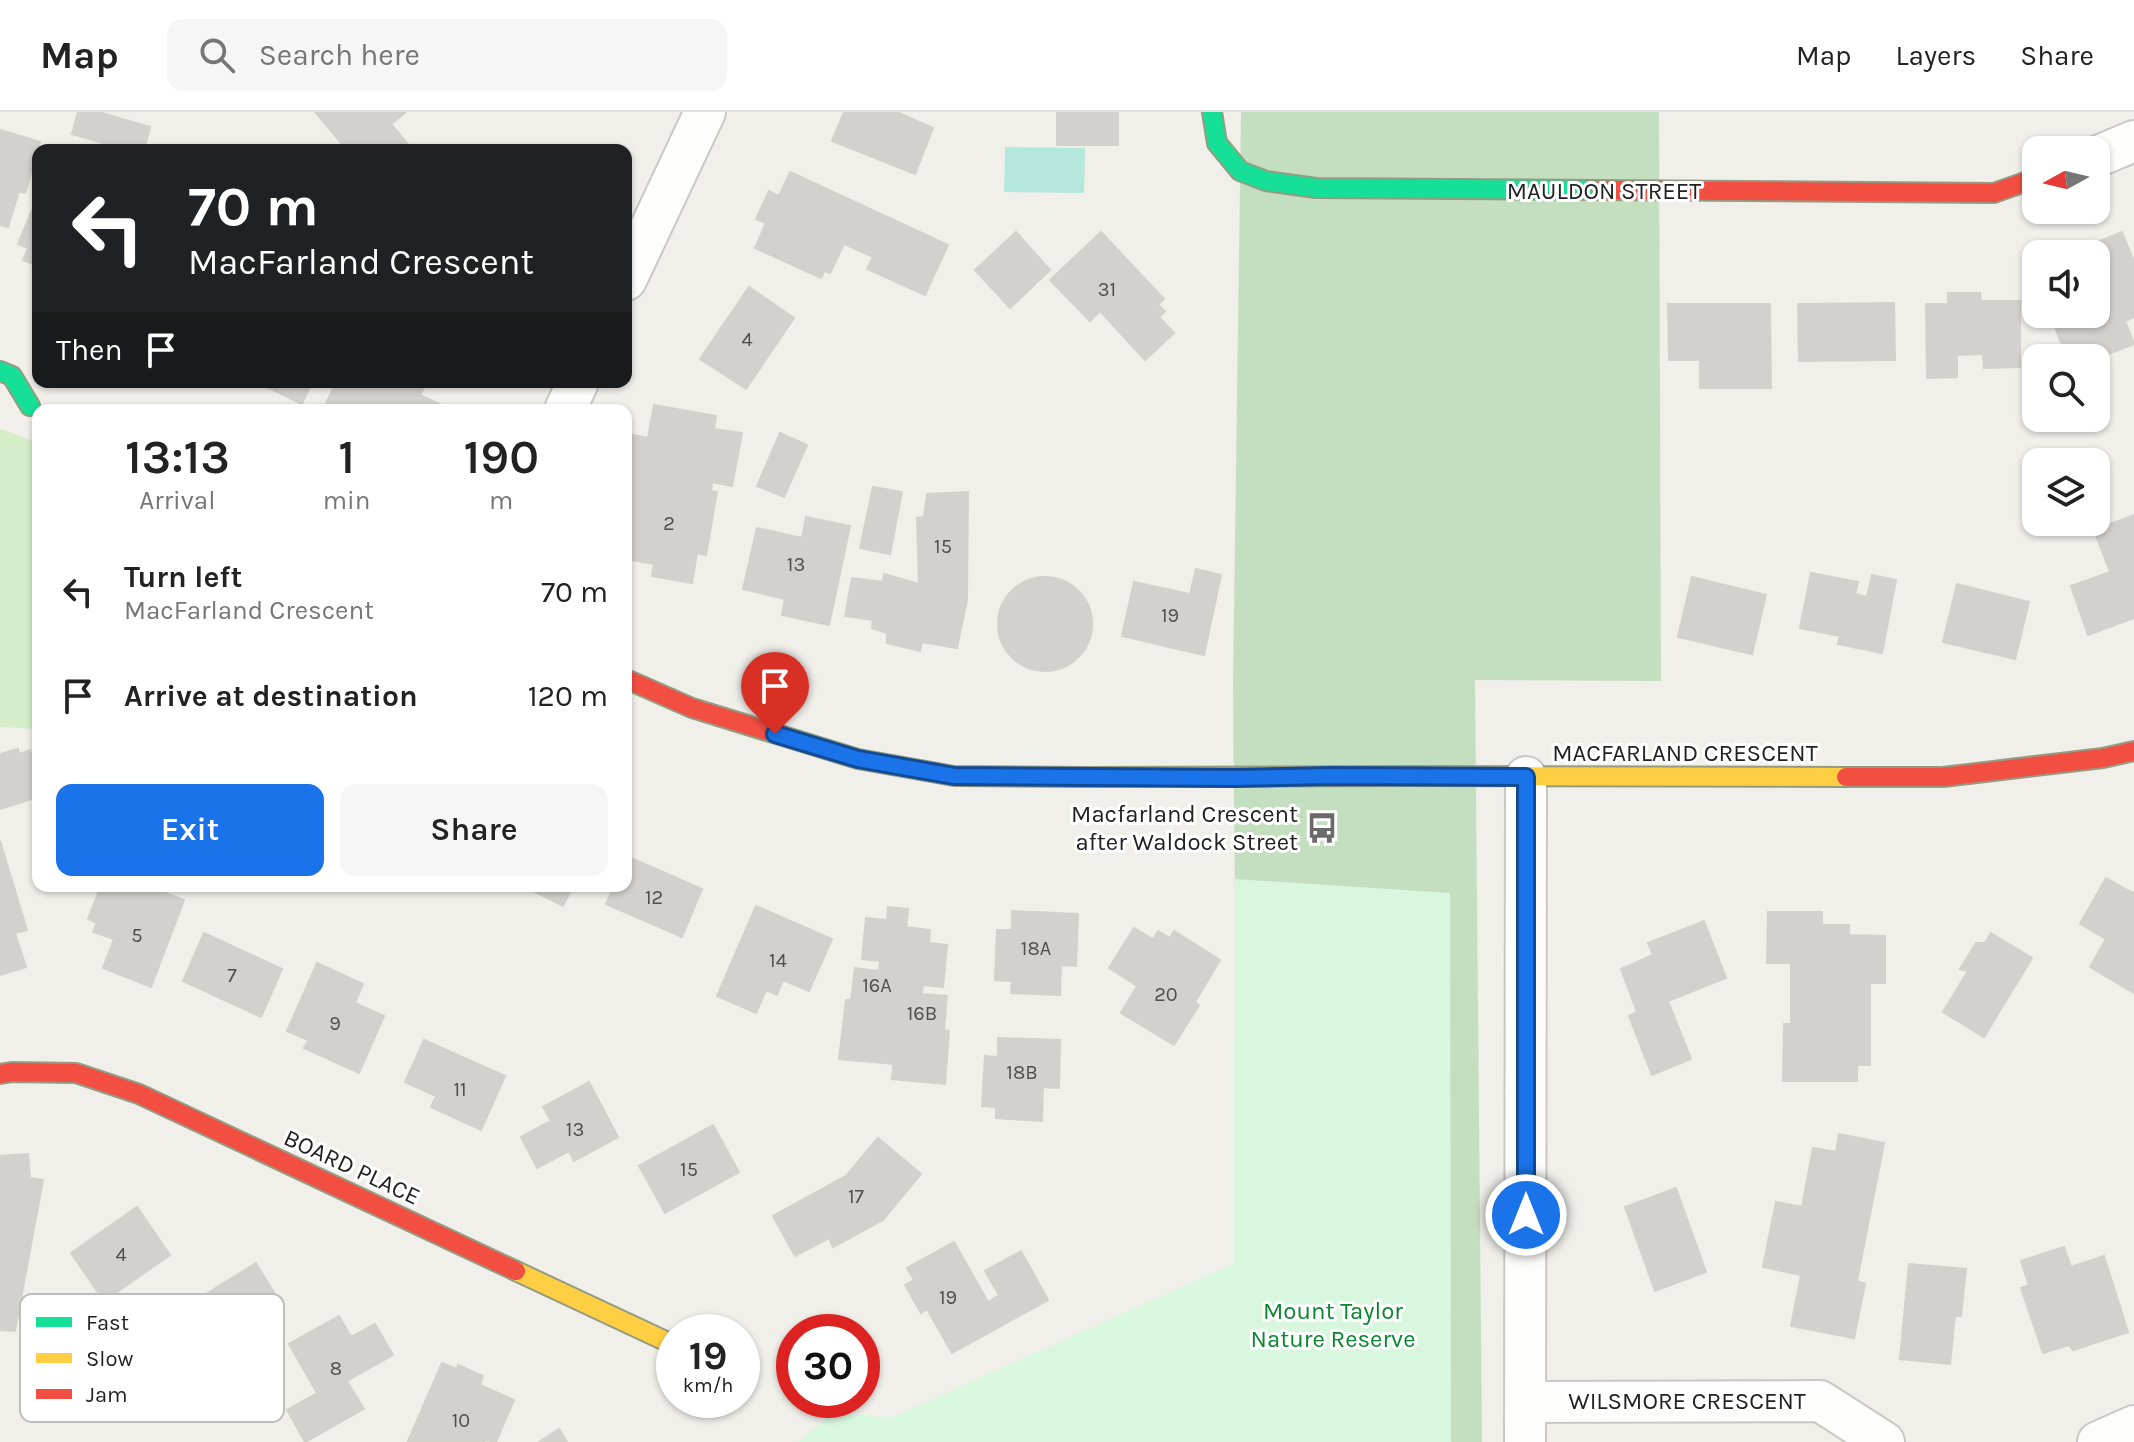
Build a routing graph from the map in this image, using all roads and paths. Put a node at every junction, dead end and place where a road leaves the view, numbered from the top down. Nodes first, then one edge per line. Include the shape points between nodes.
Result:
1 (705, 112) edge
2 (1212, 112) edge
3 (2134, 141) edge
4 (2110, 151) edge
5 (2022, 183) edge
6 (632, 267) edge
7 (0, 371) edge
8 (28, 407) edge
9 (632, 682) edge
10 (2134, 751) edge
11 (1526, 777) junction
12 (0, 1074) edge
13 (656, 1337) edge
14 (1526, 1402) junction
15 (2134, 1426) edge
16 (1525, 1442) edge
17 (1884, 1442) edge
18 (2098, 1442) edge

1 - 6 street
2 - 5 street, MAULDON STREET via 1217,143 1240,171 1266,181 1316,188 1994,193
3 - 4 street
7 - 8 street via 12,376
9 - 11 street, MACFARLAND CRESCENT via 692,708 858,759 954,776
10 - 11 street, MACFARLAND CRESCENT via 1943,777
11 - 14 street
12 - 13 street, BOARD PLACE via 76,1073 139,1094
14 - 16 street
14 - 17 street, WILSMORE CRESCENT via 1820,1401
15 - 18 street

